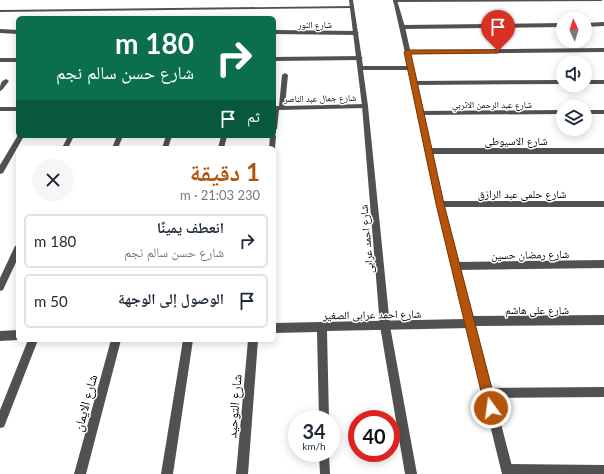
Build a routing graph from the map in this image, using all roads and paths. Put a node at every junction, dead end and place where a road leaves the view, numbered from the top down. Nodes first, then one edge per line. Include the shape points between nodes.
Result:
1 (601, 0) edge
2 (395, 1) edge
3 (352, 4) edge
4 (0, 11) edge
5 (604, 24) edge
6 (556, 25) edge
7 (592, 25) edge
8 (402, 27) junction
9 (0, 32) edge
10 (16, 32) edge
11 (276, 32) edge
12 (356, 33) junction
13 (604, 50) edge
14 (407, 52) junction
15 (360, 58) junction
16 (276, 59) edge
17 (0, 60) edge
18 (16, 60) edge
19 (361, 68) junction
20 (411, 68) junction
21 (285, 75) dead end
22 (6, 81) dead end
23 (556, 82) edge
24 (592, 82) edge
25 (604, 82) edge
26 (414, 83) junction
27 (0, 89) edge
28 (365, 106) junction
29 (277, 108) edge
30 (0, 109) edge
31 (16, 109) edge
32 (556, 112) edge
33 (592, 112) edge
34 (604, 112) edge
35 (420, 113) junction
36 (20, 138) edge
37 (429, 151) junction
38 (604, 151) edge
39 (0, 171) edge
40 (440, 204) junction
41 (604, 204) edge
42 (16, 252) edge
43 (604, 264) edge
44 (456, 266) junction
45 (0, 287) edge
46 (604, 320) edge
47 (470, 322) junction
48 (385, 326) junction
49 (322, 327) junction
50 (276, 328) edge
51 (16, 335) edge
52 (0, 336) edge
53 (32, 342) edge
54 (115, 342) edge
55 (188, 342) edge
56 (253, 342) edge
57 (487, 392) junction
58 (604, 392) edge
59 (324, 410) edge
60 (0, 423) edge
61 (324, 462) edge
62 (604, 471) edge
63 (325, 472) dead end
64 (507, 472) edge
65 (80, 474) edge
66 (166, 474) edge
67 (242, 474) edge
68 (411, 474) edge

1 - 2 street
2 - 8 street
3 - 4 street
3 - 12 street, شارع احمد عرابى
5 - 7 street
6 - 8 street
8 - 14 street
9 - 10 street
11 - 12 street, شارع النور
12 - 15 street, شارع احمد عرابى
13 - 14 street
14 - 20 street
15 - 16 street
15 - 19 street, شارع احمد عرابى
17 - 18 street
19 - 20 street
19 - 28 street, شارع احمد عرابى
20 - 26 street
21 - 29 street
22 - 27 street
23 - 26 street
24 - 25 street
26 - 35 street
28 - 29 street, شارع جمال عبد الناصر
28 - 48 street, شارع احمد عرابى
30 - 31 street
32 - 35 street, شارع عبد الرحمن الاتربي
33 - 34 street
35 - 37 street
36 - 39 street
37 - 38 street, شارع الاسيوطى
37 - 40 street
40 - 41 street, شارع حلمى عبد الرازق
40 - 44 street
42 - 45 street
43 - 44 street, شارع رمضان حسين
44 - 47 street
46 - 47 street, شارع على هاشم
47 - 48 street, شارع احمد عرابى الصغير
47 - 57 street
48 - 49 street, شارع احمد عرابى الصغير
48 - 68 street, شارع احمد عرابى
49 - 50 street, شارع احمد عرابى الصغير
49 - 59 street
51 - 52 street
53 - 60 street
54 - 65 street, شارع الايمان
55 - 66 street
56 - 67 street, شارع التوحيد
57 - 58 street
57 - 64 street
61 - 63 street
62 - 64 street

